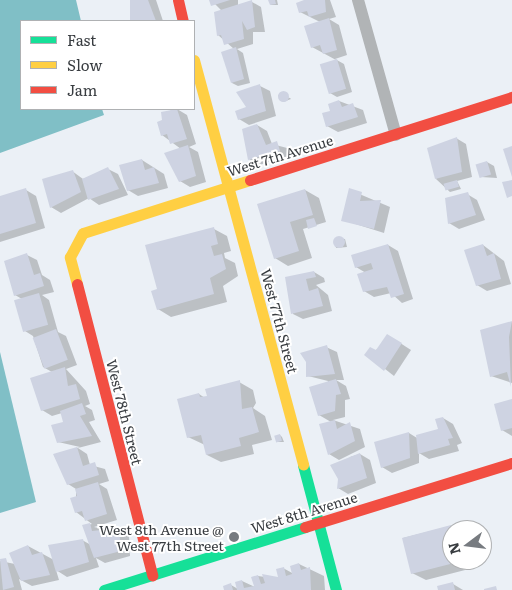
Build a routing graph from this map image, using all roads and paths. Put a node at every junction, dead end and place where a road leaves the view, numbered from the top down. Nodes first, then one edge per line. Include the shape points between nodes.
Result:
1 (178, 0) edge
2 (358, 0) edge
3 (183, 20) edge
4 (195, 64) edge
5 (512, 97) edge
6 (396, 135) junction
7 (228, 187) junction
8 (70, 257) joint
9 (512, 462) edge
10 (318, 523) junction
11 (152, 575) junction
12 (104, 590) edge
13 (336, 590) edge

1 - 3 street
2 - 6 street
4 - 7 street, West 77th Street
5 - 6 street, West 7th Avenue
6 - 7 street, West 7th Avenue
7 - 8 street, West 7th Avenue via 83,233
7 - 10 street, West 77th Street
8 - 11 street, West 78th Street
9 - 10 street, West 8th Avenue
10 - 11 street, West 8th Avenue
10 - 13 street, West 77th Street
11 - 12 street, West 8th Avenue

